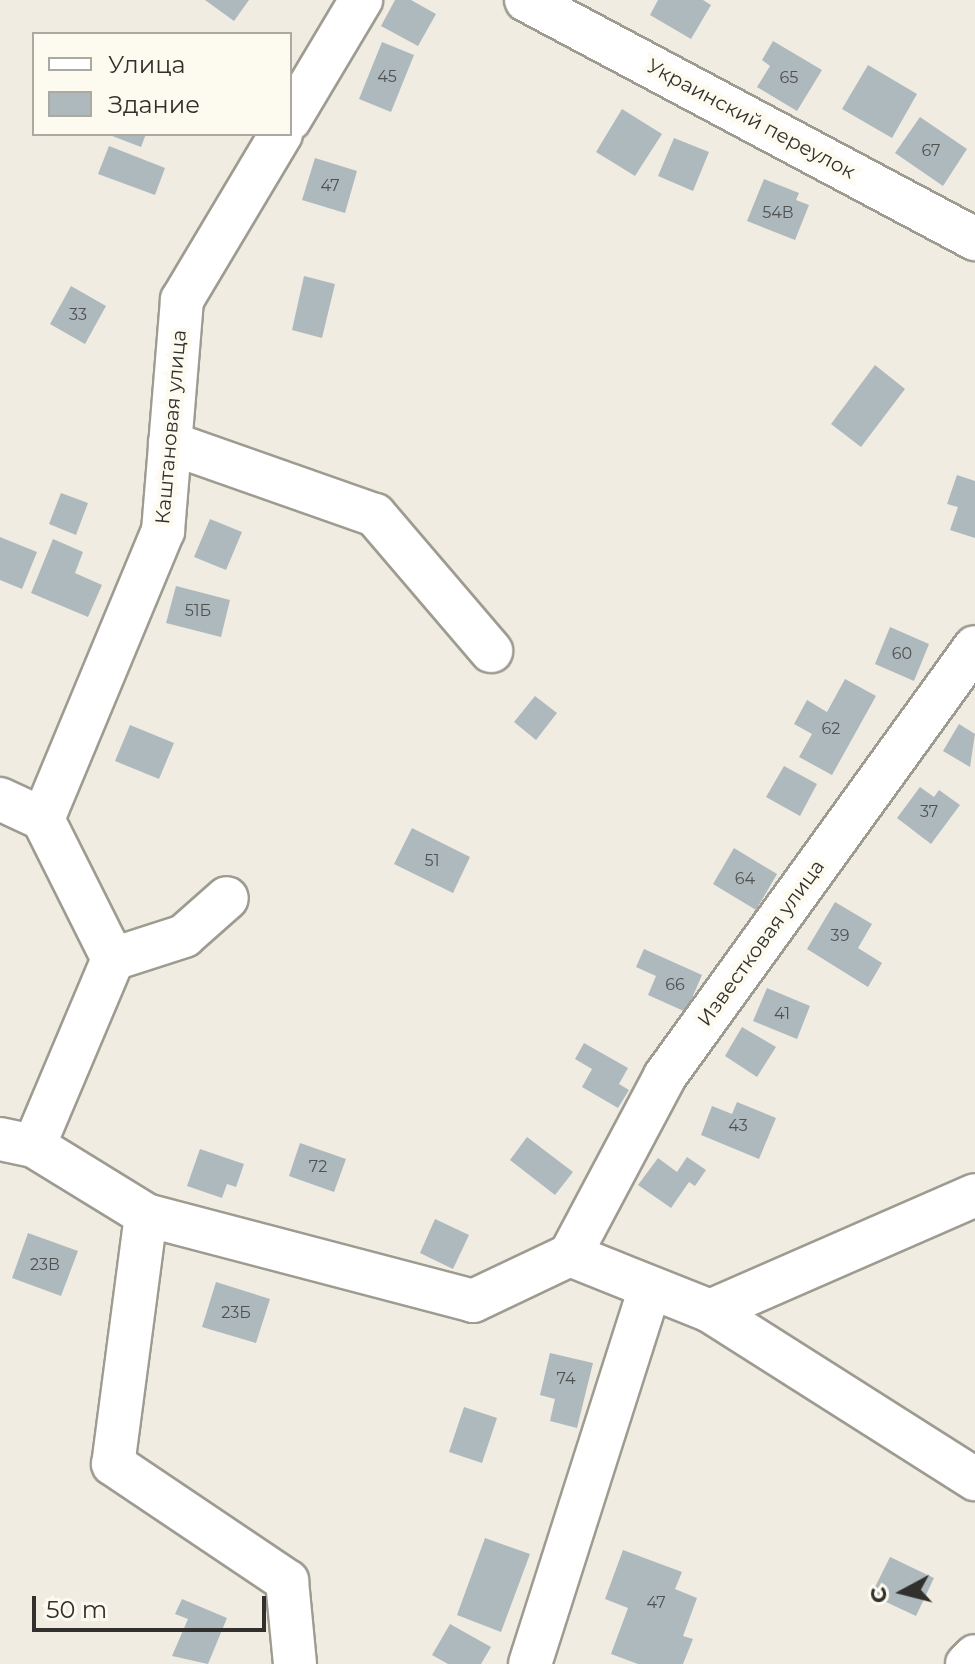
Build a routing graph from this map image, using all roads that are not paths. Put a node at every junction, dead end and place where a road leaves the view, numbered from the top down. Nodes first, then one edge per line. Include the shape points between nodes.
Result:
1 (361, 0) edge
2 (526, 0) edge
3 (292, 116) edge
4 (280, 136) edge
5 (975, 239) edge
6 (170, 443) junction
7 (975, 647) edge
8 (491, 651) dead end
9 (0, 799) edge
10 (43, 819) junction
11 (227, 898) dead end
12 (113, 959) junction
13 (17, 1142) edge
14 (975, 1195) edge
15 (146, 1215) junction
16 (570, 1255) junction
17 (650, 1289) junction
18 (710, 1311) junction
19 (975, 1438) edge
20 (929, 1447) junction
21 (975, 1479) edge
22 (975, 1656) edge
23 (295, 1664) edge
24 (530, 1664) edge
25 (967, 1664) edge

1 - 3 street
2 - 5 street, Украинский переулок
4 - 6 street, Каштановая улица via 182,300
6 - 8 street via 375,515
6 - 10 street, Каштановая улица via 163,531
7 - 16 street, Известковая улица via 665,1076
9 - 10 street
10 - 12 street
11 - 12 street via 184,936
12 - 13 street
13 - 15 street
14 - 18 street
15 - 16 street via 473,1301
15 - 23 street via 113,1464 287,1581
16 - 17 street
17 - 18 street
17 - 24 street
18 - 20 street
19 - 20 street
20 - 21 street
22 - 25 street

